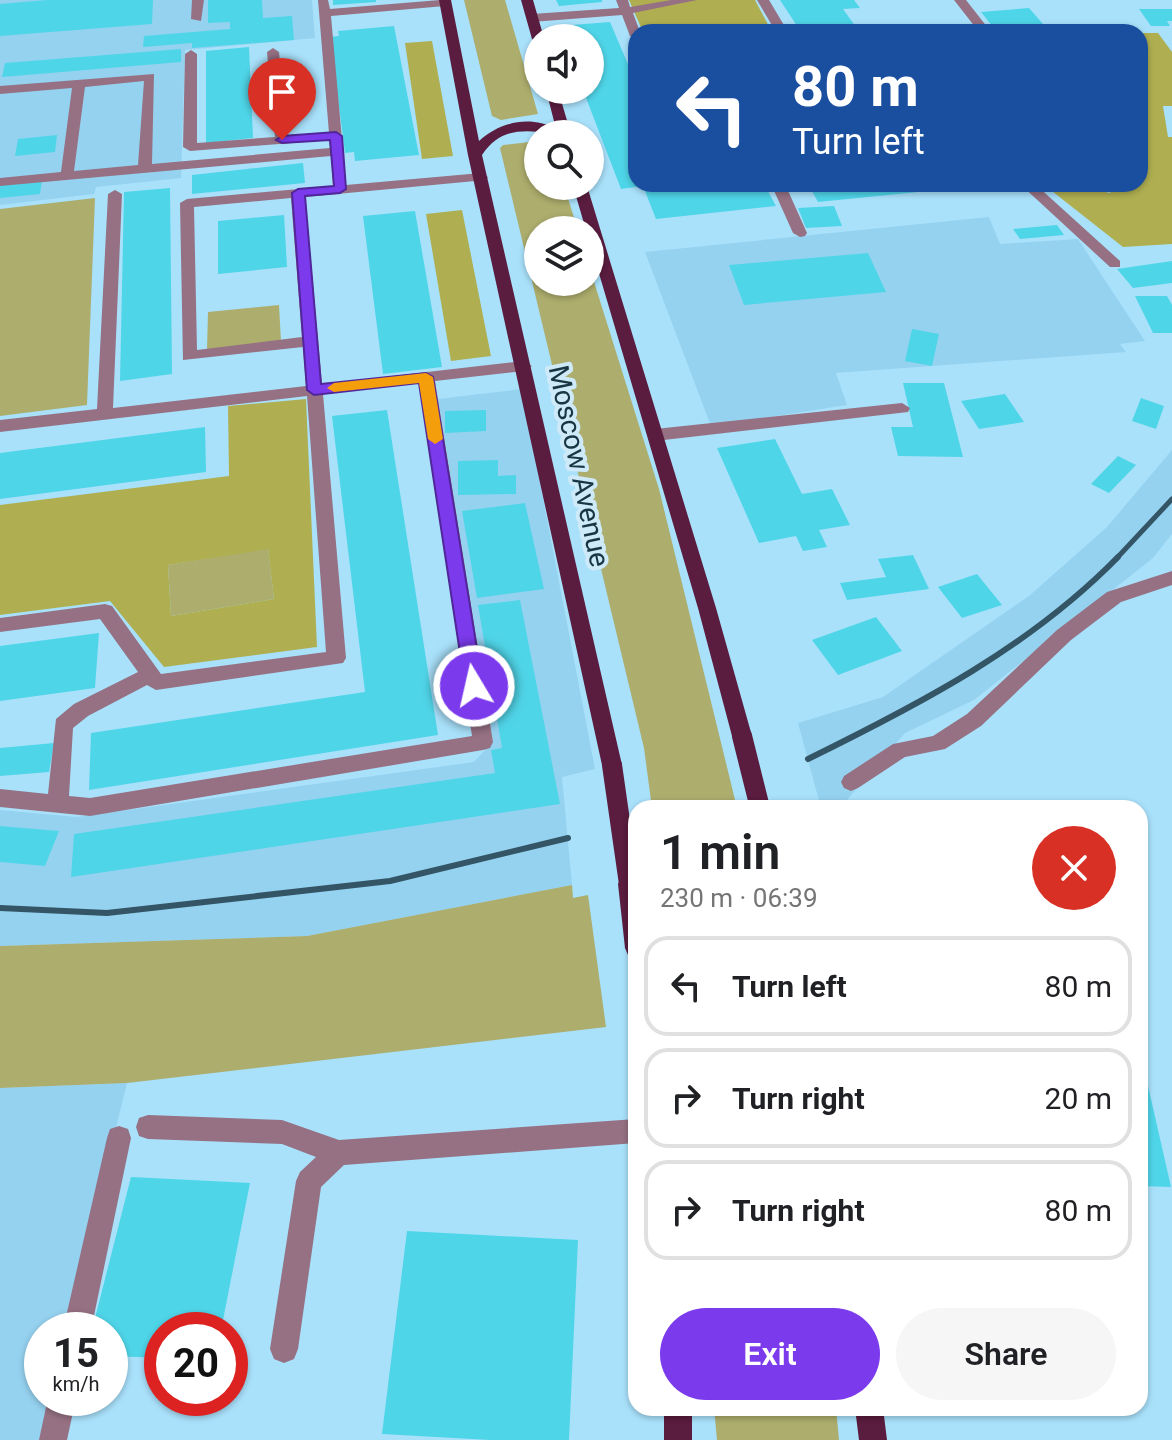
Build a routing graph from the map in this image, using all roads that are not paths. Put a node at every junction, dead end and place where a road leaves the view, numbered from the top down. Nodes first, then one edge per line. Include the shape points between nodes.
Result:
1 (198, 0) edge
2 (527, 0) edge
3 (691, 0) edge
4 (763, 0) edge
5 (960, 0) edge
6 (445, 1) edge
7 (624, 5) edge
8 (324, 6) edge
9 (532, 18) junction
10 (197, 19) dead end
11 (534, 24) edge
12 (631, 24) edge
13 (777, 24) edge
14 (979, 24) edge
15 (273, 52) dead end
16 (191, 54) dead end
17 (79, 84) junction
18 (0, 90) edge
19 (524, 127) edge
20 (336, 136) junction
21 (282, 140) junction
22 (337, 151) junction
23 (475, 155) junction
24 (145, 169) junction
25 (67, 176) junction
26 (481, 177) junction
27 (0, 182) edge
28 (340, 189) junction
29 (782, 192) edge
30 (1036, 192) edge
31 (298, 193) junction
32 (115, 194) dead end
33 (584, 200) edge
34 (800, 233) dead end
35 (1115, 264) dead end
36 (310, 341) junction
37 (524, 366) junction
38 (426, 377) junction
39 (314, 390) junction
40 (902, 408) dead end
41 (105, 414) junction
42 (0, 426) edge
43 (655, 435) junction
44 (1172, 578) edge
45 (0, 625) edge
46 (151, 674) junction
47 (851, 782) dead end
48 (0, 798) edge
49 (758, 800) edge
50 (58, 804) junction
51 (628, 877) edge
52 (148, 1127) dead end
53 (628, 1132) edge
54 (119, 1138) dead end
55 (339, 1153) junction
56 (81, 1312) edge
57 (284, 1349) dead end
58 (58, 1416) edge
59 (678, 1416) edge
60 (870, 1416) edge
61 (53, 1440) edge
62 (678, 1440) edge
63 (873, 1440) edge

1 - 10 street
2 - 9 main road
3 - 7 street
4 - 13 street
5 - 14 street
6 - 8 street
6 - 23 main road, Moscow Avenue
7 - 9 street
7 - 12 street
8 - 20 street
9 - 11 main road
15 - 21 street
16 - 21 street via 190,147
17 - 18 street
17 - 24 street via 150,77
17 - 25 street
19 - 23 main road via 502,129 482,141
20 - 21 street
20 - 22 street
22 - 24 street
22 - 28 street
23 - 26 main road, Moscow Avenue
24 - 25 street
25 - 27 street
26 - 28 street
26 - 37 main road, Moscow Avenue
28 - 31 street
29 - 34 street
30 - 35 street
31 - 36 street
31 - 36 street via 187,203 189,356
32 - 41 street
33 - 43 main road
36 - 39 street
37 - 38 street
37 - 51 main road, Moscow Avenue, bridge via 612,765
38 - 39 street
38 - 50 street via 483,742 90,807
39 - 41 street
39 - 46 street via 336,658 156,682
40 - 43 street
41 - 42 street
43 - 49 main road, bridge
44 - 47 street via 1114,597 1064,635 974,720 938,743 900,750
45 - 46 street via 105,611
46 - 50 street via 63,725
48 - 50 street
52 - 55 street via 282,1132
53 - 55 street
54 - 56 street
55 - 57 street via 309,1181
58 - 61 street
59 - 62 main road
60 - 63 main road

